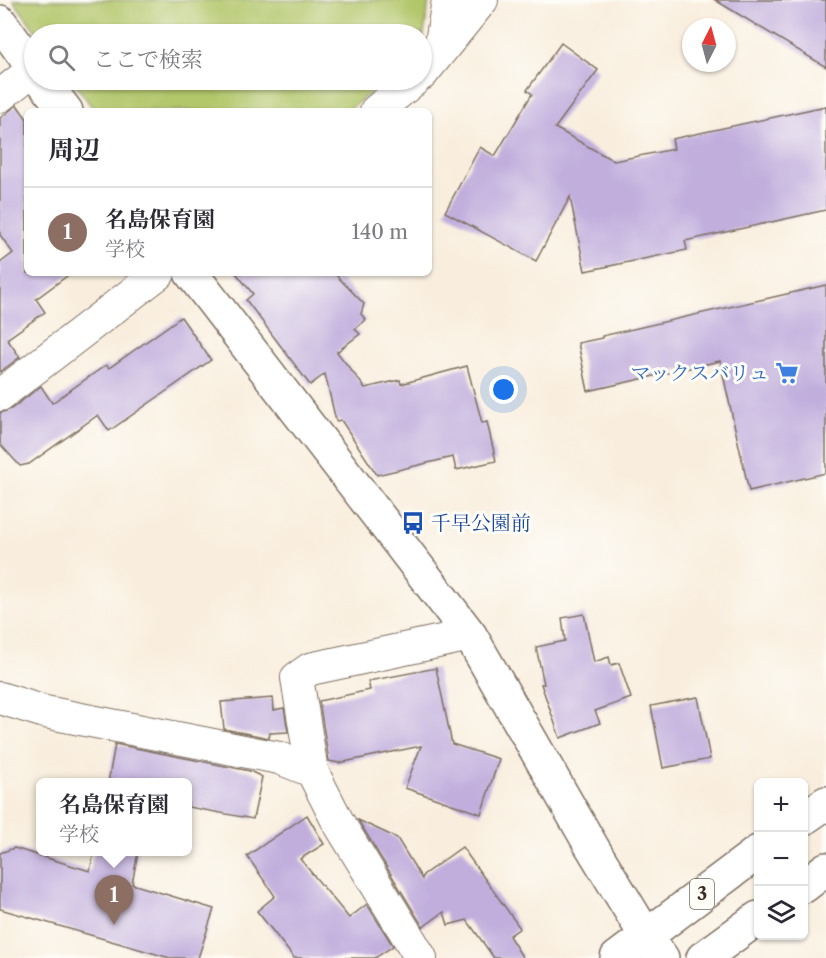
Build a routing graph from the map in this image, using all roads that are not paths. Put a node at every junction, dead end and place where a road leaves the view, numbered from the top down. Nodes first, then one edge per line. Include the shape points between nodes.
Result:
1 (448, 0) edge
2 (482, 0) edge
3 (0, 22) edge
4 (24, 55) edge
5 (432, 59) edge
6 (432, 62) edge
7 (24, 77) edge
8 (50, 90) edge
9 (402, 90) edge
10 (0, 96) edge
11 (64, 108) edge
12 (380, 108) edge
13 (155, 276) edge
14 (193, 276) edge
15 (0, 395) edge
16 (471, 635) junction
17 (0, 698) edge
18 (312, 771) junction
19 (826, 803) edge
20 (808, 815) edge
21 (754, 857) edge
22 (826, 869) edge
23 (808, 882) edge
24 (754, 922) edge
25 (654, 947) edge
26 (421, 958) edge
27 (617, 958) edge
28 (704, 958) edge

1 - 5 street
2 - 6 street
3 - 4 main road
7 - 10 street
8 - 11 main road
9 - 12 street
13 - 15 street
14 - 16 main road
16 - 18 street via 310,669 297,678
16 - 25 main road via 592,848
17 - 18 street via 45,712 279,758
18 - 26 street via 337,820
19 - 20 main road
21 - 25 main road, 3
22 - 23 main road
24 - 28 main road
25 - 27 main road, 3

